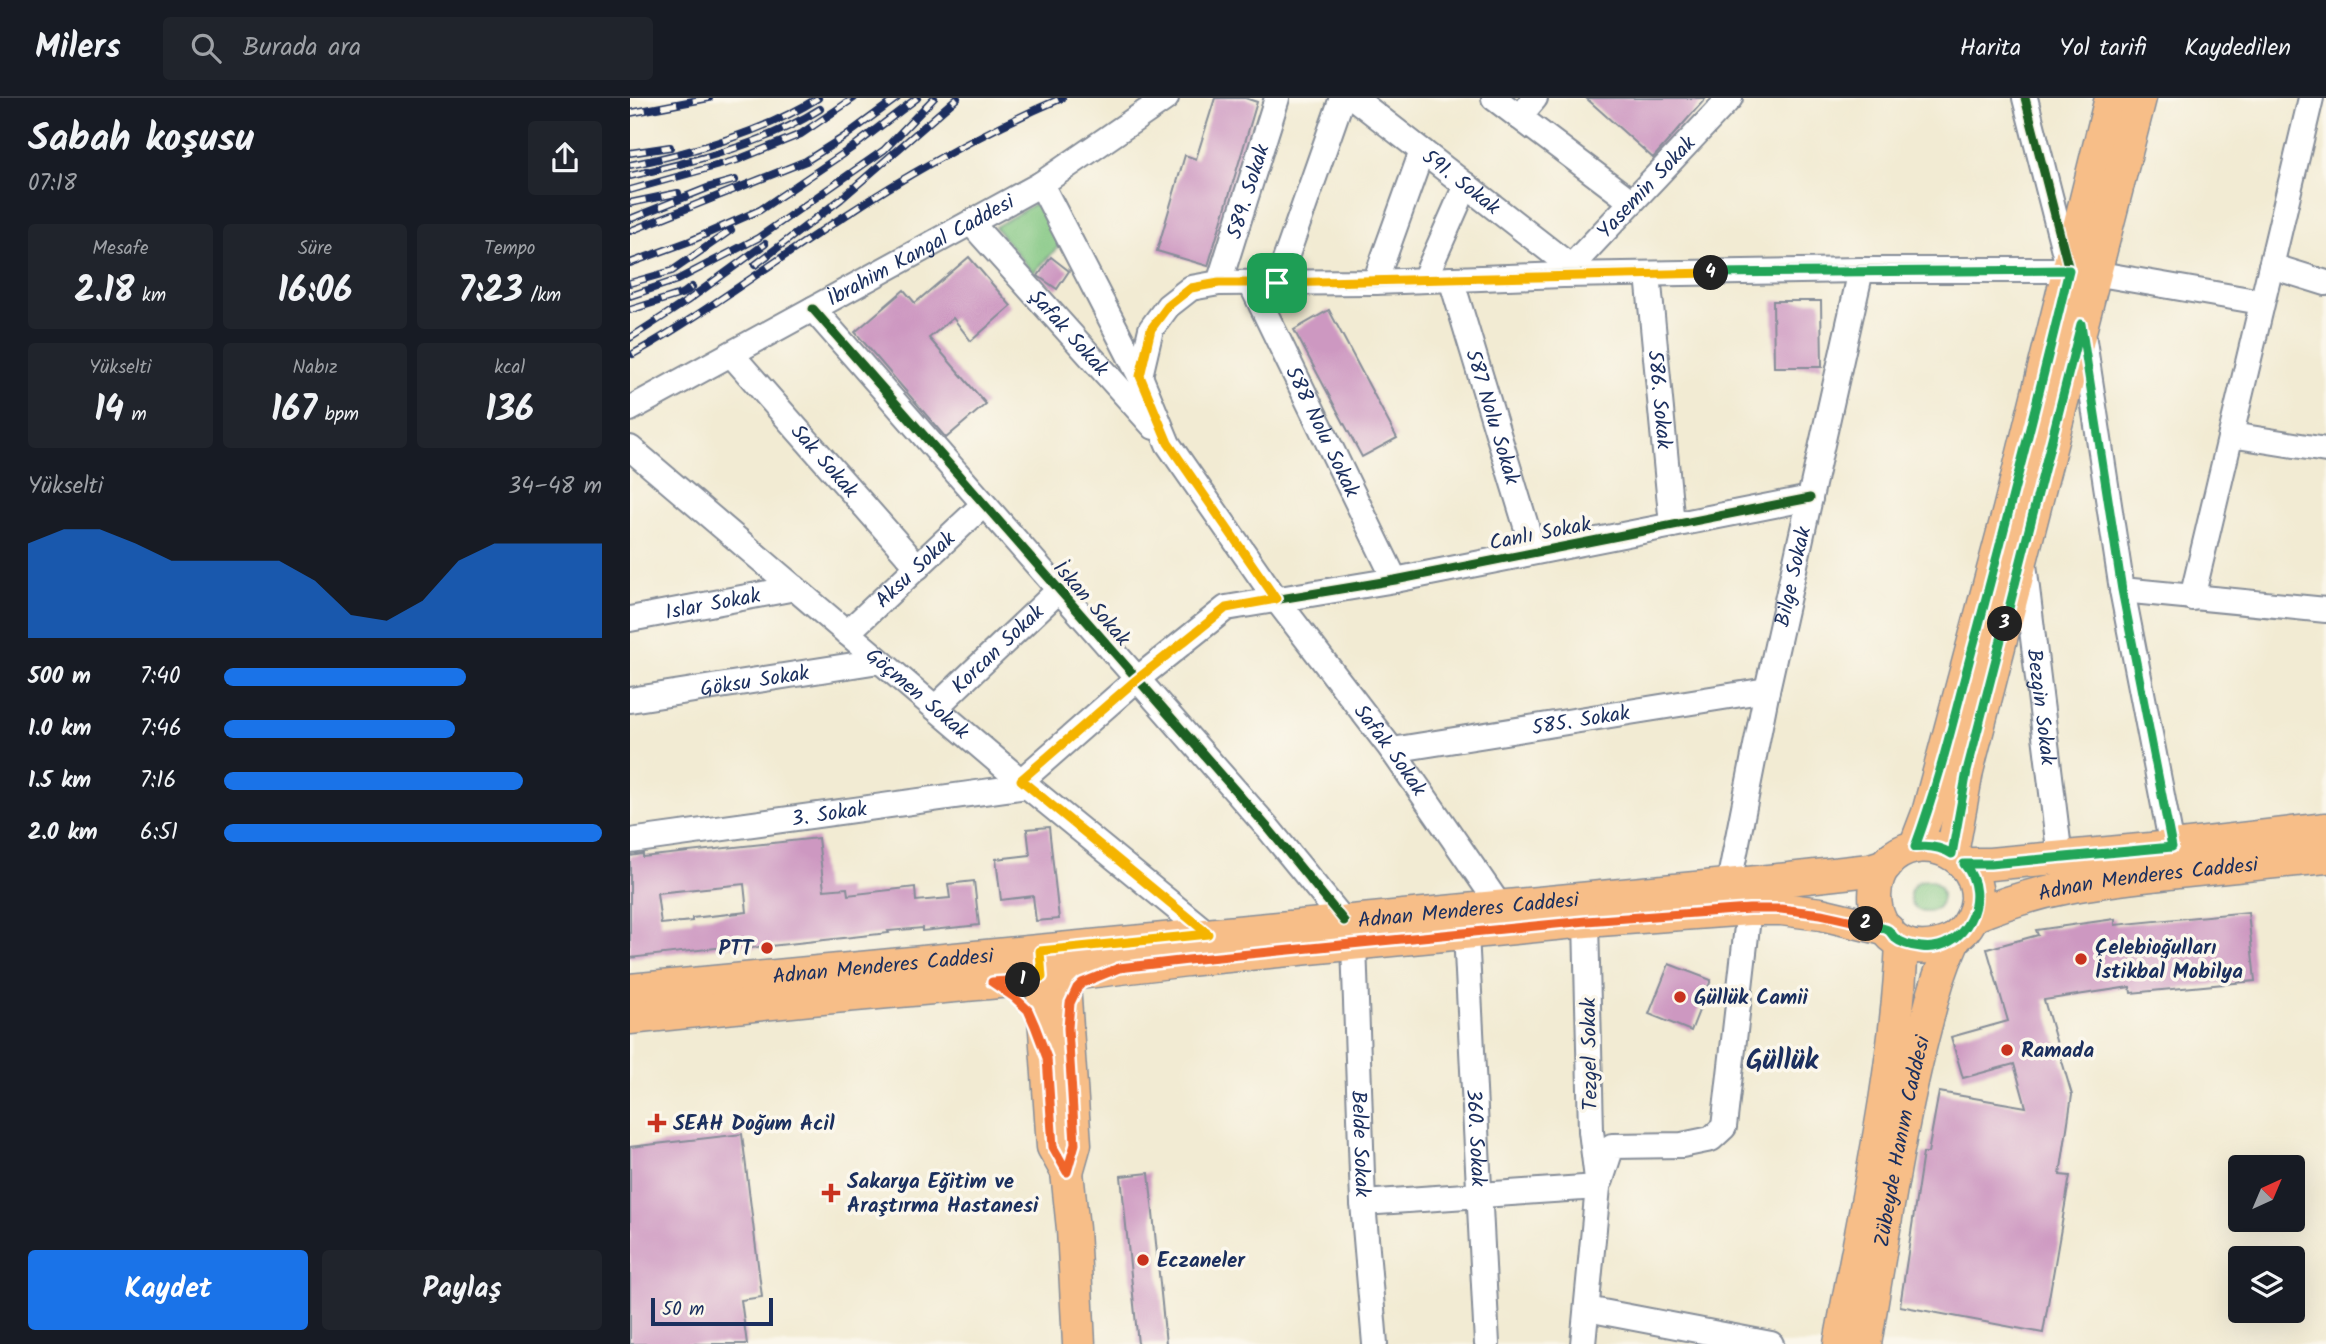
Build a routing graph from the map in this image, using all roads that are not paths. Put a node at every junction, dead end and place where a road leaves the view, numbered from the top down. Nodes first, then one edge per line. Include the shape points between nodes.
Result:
1 (1167, 98) edge
2 (1277, 98) edge
3 (1342, 98) edge
4 (1354, 98) edge
5 (1494, 98) edge
6 (1535, 98) edge
7 (1730, 98) edge
8 (2025, 98) edge
9 (2111, 98) edge
10 (2140, 98) edge
11 (2315, 110) edge
12 (1519, 117) junction
13 (1422, 151) junction
14 (1041, 184) junction
15 (1466, 185) junction
16 (1632, 202) junction
17 (971, 223) junction
18 (2272, 266) junction
19 (1861, 270) junction
20 (1567, 271) junction
21 (2082, 272) junction
22 (1648, 274) junction
23 (1451, 279) junction
24 (1424, 280) junction
25 (1375, 282) junction
26 (1219, 283) junction
27 (1277, 283) junction
28 (2326, 283) edge
29 (1251, 284) junction
30 (2261, 302) junction
31 (813, 309) junction
32 (2081, 324) junction
33 (731, 354) junction
34 (1140, 376) junction
35 (630, 409) edge
36 (2231, 435) junction
37 (1168, 443) junction
38 (630, 448) edge
39 (2326, 450) edge
40 (1810, 498) junction
41 (984, 505) junction
42 (1671, 526) junction
43 (1534, 552) junction
44 (2023, 556) junction
45 (918, 567) junction
46 (1395, 580) junction
47 (795, 588) junction
48 (2122, 590) junction
49 (1058, 591) junction
50 (2192, 597) junction
51 (1276, 599) junction
52 (2326, 610) edge
53 (630, 619) edge
54 (847, 633) junction
55 (879, 661) junction
56 (1136, 680) junction
57 (1767, 690) junction
58 (630, 700) edge
59 (935, 708) junction
60 (1392, 750) junction
61 (1024, 783) junction
62 (2326, 829) edge
63 (630, 841) edge
64 (1915, 847) junction
65 (2172, 847) junction
66 (2326, 856) edge
67 (2060, 858) junction
68 (1958, 859) junction
69 (1886, 865) junction
70 (1729, 883) junction
71 (1499, 905) junction
72 (1749, 909) junction
73 (1973, 916) junction
74 (1586, 921) junction
75 (1349, 932) junction
76 (1466, 933) junction
77 (1208, 934) junction
78 (1895, 936) junction
79 (1953, 940) junction
80 (1052, 963) junction
81 (1119, 968) junction
82 (992, 982) junction
83 (630, 990) edge
84 (630, 1018) edge
85 (1068, 1028) junction
86 (1047, 1058) junction
87 (1067, 1172) junction
88 (1598, 1187) junction
89 (1479, 1195) junction
90 (1363, 1203) junction
91 (1587, 1309) junction
92 (1079, 1344) edge
93 (1375, 1344) edge
94 (1487, 1344) edge
95 (1583, 1344) edge
96 (1771, 1344) edge
97 (1840, 1344) edge
98 (1865, 1344) edge

1 - 14 street, İbrahim Kangal Caddesi
2 - 26 street, 589. Sokak
3 - 27 street
4 - 13 street, 591. Sokak
5 - 12 street
6 - 12 street
7 - 16 street, Yasemin Sokak
8 - 21 street
9 - 21 main road
10 - 21 main road
11 - 18 street
12 - 16 street
13 - 15 street, 591. Sokak
13 - 25 street
14 - 17 street, İbrahim Kangal Caddesi
14 - 34 street, Şafak Sokak
15 - 20 street, 591. Sokak
15 - 24 street
16 - 20 street, Yasemin Sokak
17 - 31 street, İbrahim Kangal Caddesi
17 - 37 street, Şafak Sokak
18 - 28 street
18 - 30 street
19 - 21 street
19 - 22 street
19 - 40 street, Bilge Sokak
20 - 22 street
20 - 23 street
21 - 30 street
21 - 32 main road
21 - 64 main road
22 - 42 street, 586. Sokak
23 - 24 street
23 - 43 street, 587 Nolu Sokak
24 - 25 street
25 - 27 street
26 - 29 street
26 - 34 street via 1191,288 1168,306 1151,329
27 - 29 street
29 - 46 street, 588 Nolu Sokak
30 - 36 street
31 - 33 street, İbrahim Kangal Caddesi
31 - 41 street, İskan Sokak
32 - 44 main road
32 - 48 street
33 - 35 street, İbrahim Kangal Caddesi
33 - 45 street, Sak Sokak
34 - 37 street, Şafak Sokak
36 - 39 street
36 - 50 street
37 - 51 street, Şafak Sokak
38 - 47 street, Göçmen Sokak
40 - 42 street, Canlı Sokak
40 - 57 street, Bilge Sokak
41 - 45 street, Aksu Sokak
41 - 49 street, İskan Sokak
42 - 43 street, Canlı Sokak
43 - 46 street, Canlı Sokak
44 - 67 street, Bezgin Sokak
44 - 68 main road via 1967,771
45 - 54 street, Aksu Sokak
46 - 51 street, Canlı Sokak
47 - 53 street, Islar Sokak
47 - 54 street, Göçmen Sokak
48 - 50 street
48 - 65 street
49 - 56 street, İskan Sokak
49 - 59 street, Korcan Sokak
50 - 52 street
51 - 56 street, Canlı Sokak via 1226,608
51 - 60 street, Safak Sokak
54 - 55 street, Göçmen Sokak
55 - 58 street, Göksu Sokak
55 - 59 street, Göçmen Sokak
56 - 61 street, Canlı Sokak
56 - 75 street, İskan Sokak via 1268,828
57 - 60 street, 585. Sokak
57 - 70 street, Bilge Sokak
59 - 61 street, Göçmen Sokak
60 - 71 street, Safak Sokak
61 - 63 street, 3. Sokak
61 - 77 street, Göçmen Sokak
62 - 65 main road, Adnan Menderes Caddesi
64 - 68 main road via 1942,848
64 - 69 main road
65 - 67 main road, Adnan Menderes Caddesi
66 - 73 main road, Adnan Menderes Caddesi via 2048,890
67 - 68 main road, Adnan Menderes Caddesi via 1990,864
68 - 73 main road via 1975,884
69 - 70 main road, Adnan Menderes Caddesi
69 - 78 main road via 1875,888 1875,905 1881,922
70 - 71 main road, Adnan Menderes Caddesi
71 - 75 main road, Adnan Menderes Caddesi
72 - 74 main road, Adnan Menderes Caddesi
72 - 78 main road, Adnan Menderes Caddesi via 1821,914
72 - 88 street via 1724,1127 1711,1139 1682,1145 1612,1146
73 - 79 main road
74 - 76 main road, Adnan Menderes Caddesi
74 - 88 street, Tezgel Sokak via 1591,1131
75 - 76 main road, Adnan Menderes Caddesi
75 - 77 main road, Adnan Menderes Caddesi
75 - 81 main road, Adnan Menderes Caddesi
75 - 90 street, Belde Sokak
76 - 89 street, 360. Sokak
77 - 80 main road, Adnan Menderes Caddesi
78 - 79 main road via 1922,948
78 - 97 main road, Zübeyde Hanım Caddesi via 1899,1001 1892,1053
79 - 98 main road, Zübeyde Hanım Caddesi via 1915,1067
80 - 81 main road, Adnan Menderes Caddesi
80 - 82 main road, Adnan Menderes Caddesi
80 - 83 main road, Adnan Menderes Caddesi
80 - 85 main road
80 - 86 main road
81 - 85 main road via 1077,988 1070,1003
82 - 84 main road, Adnan Menderes Caddesi
82 - 86 main road, Adnan Menderes Caddesi via 1028,1010
85 - 87 main road via 1075,1144
86 - 87 main road via 1053,1147
87 - 92 main road
88 - 89 street
88 - 91 street
89 - 90 street
89 - 94 street, 360. Sokak
90 - 93 street, Belde Sokak
91 - 95 street
91 - 96 street

